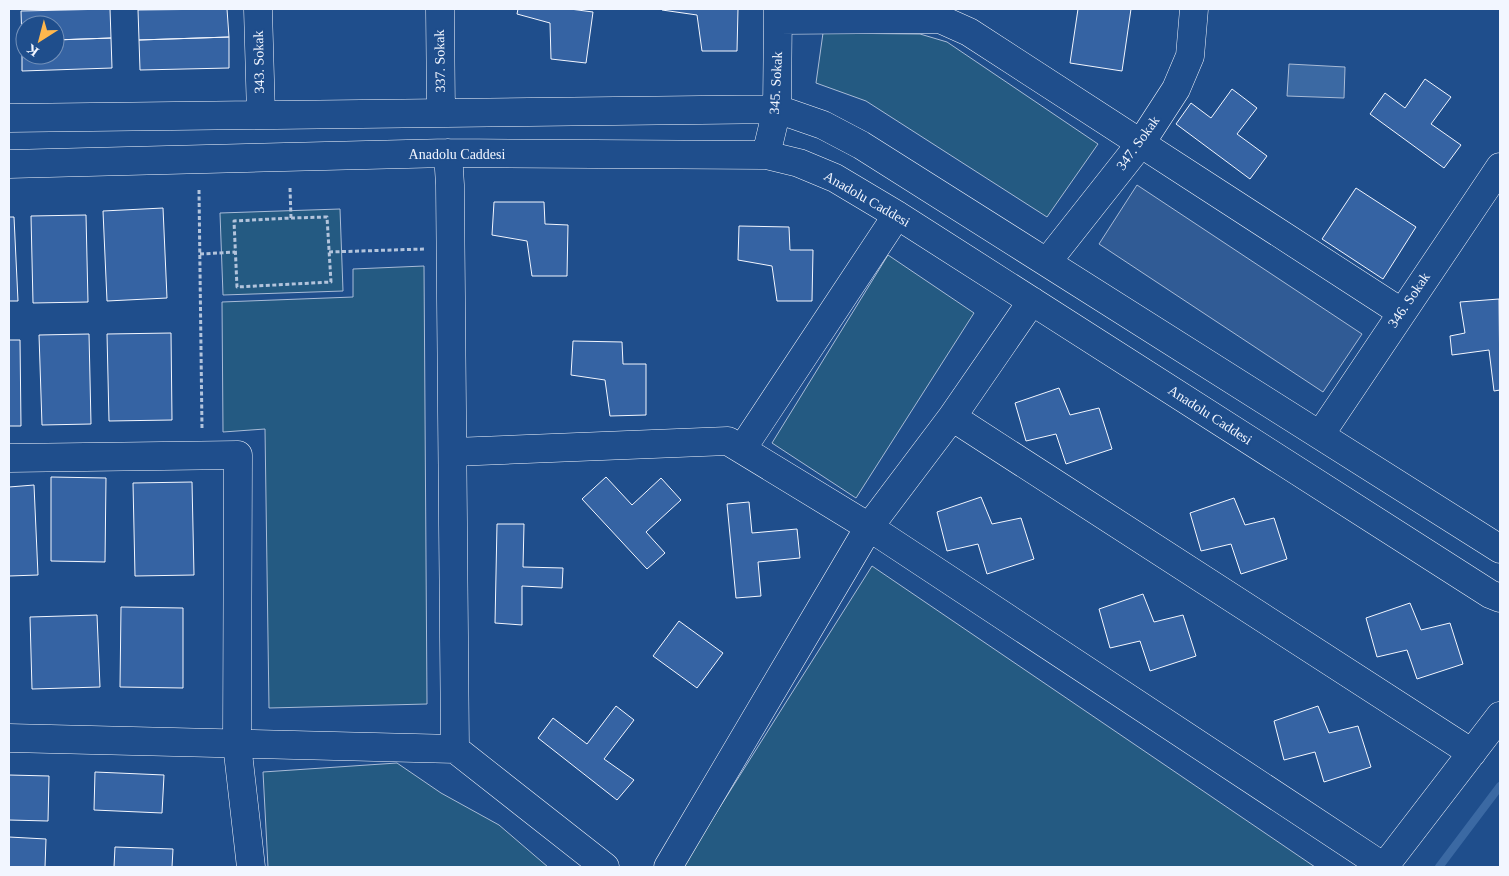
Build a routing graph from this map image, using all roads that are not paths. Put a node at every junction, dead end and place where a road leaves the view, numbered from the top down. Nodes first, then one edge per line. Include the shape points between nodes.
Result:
1 (258, 9) edge
2 (440, 9) edge
3 (1194, 9) edge
4 (778, 14) edge
5 (777, 109) junction
6 (441, 113) junction
7 (260, 115) junction
8 (9, 118) edge
9 (1141, 143) junction
10 (448, 153) junction
11 (766, 155) junction
12 (9, 164) edge
13 (1500, 167) edge
14 (897, 215) junction
15 (1047, 262) junction
16 (1032, 301) junction
17 (1401, 312) junction
18 (952, 417) junction
19 (1320, 435) junction
20 (742, 449) junction
21 (452, 452) junction
22 (9, 458) edge
23 (869, 528) junction
24 (1500, 549) edge
25 (1500, 598) edge
26 (1500, 716) edge
27 (9, 738) edge
28 (237, 744) junction
29 (455, 749) junction
30 (1472, 753) junction
31 (251, 867) edge
32 (605, 867) edge
33 (668, 867) edge
34 (1384, 867) edge

1 - 7 street, 343. Sokak
2 - 6 street, 337. Sokak
3 - 9 street, 347. Sokak via 1190,56 1176,89
4 - 5 street, 345. Sokak
4 - 9 street via 940,19 969,32
5 - 6 street
5 - 11 street, 345. Sokak
5 - 15 street via 861,145
6 - 7 street
7 - 8 street
9 - 15 street, 347. Sokak
9 - 17 street
10 - 11 street, Anadolu Caddesi
10 - 12 street, Anadolu Caddesi
10 - 21 street
11 - 14 street, Anadolu Caddesi via 799,163 834,178
13 - 17 street, 346. Sokak
14 - 16 street, Anadolu Caddesi
14 - 20 street
15 - 19 street
16 - 18 street
16 - 25 street, Anadolu Caddesi
17 - 19 street, 346. Sokak
18 - 23 street
18 - 30 street
19 - 24 street
20 - 21 street via 728,440
20 - 23 street
21 - 29 street
22 - 28 street via 238,455
23 - 33 street
23 - 34 street
26 - 30 street
27 - 28 street
28 - 29 street
28 - 31 street
29 - 32 street
30 - 34 street

